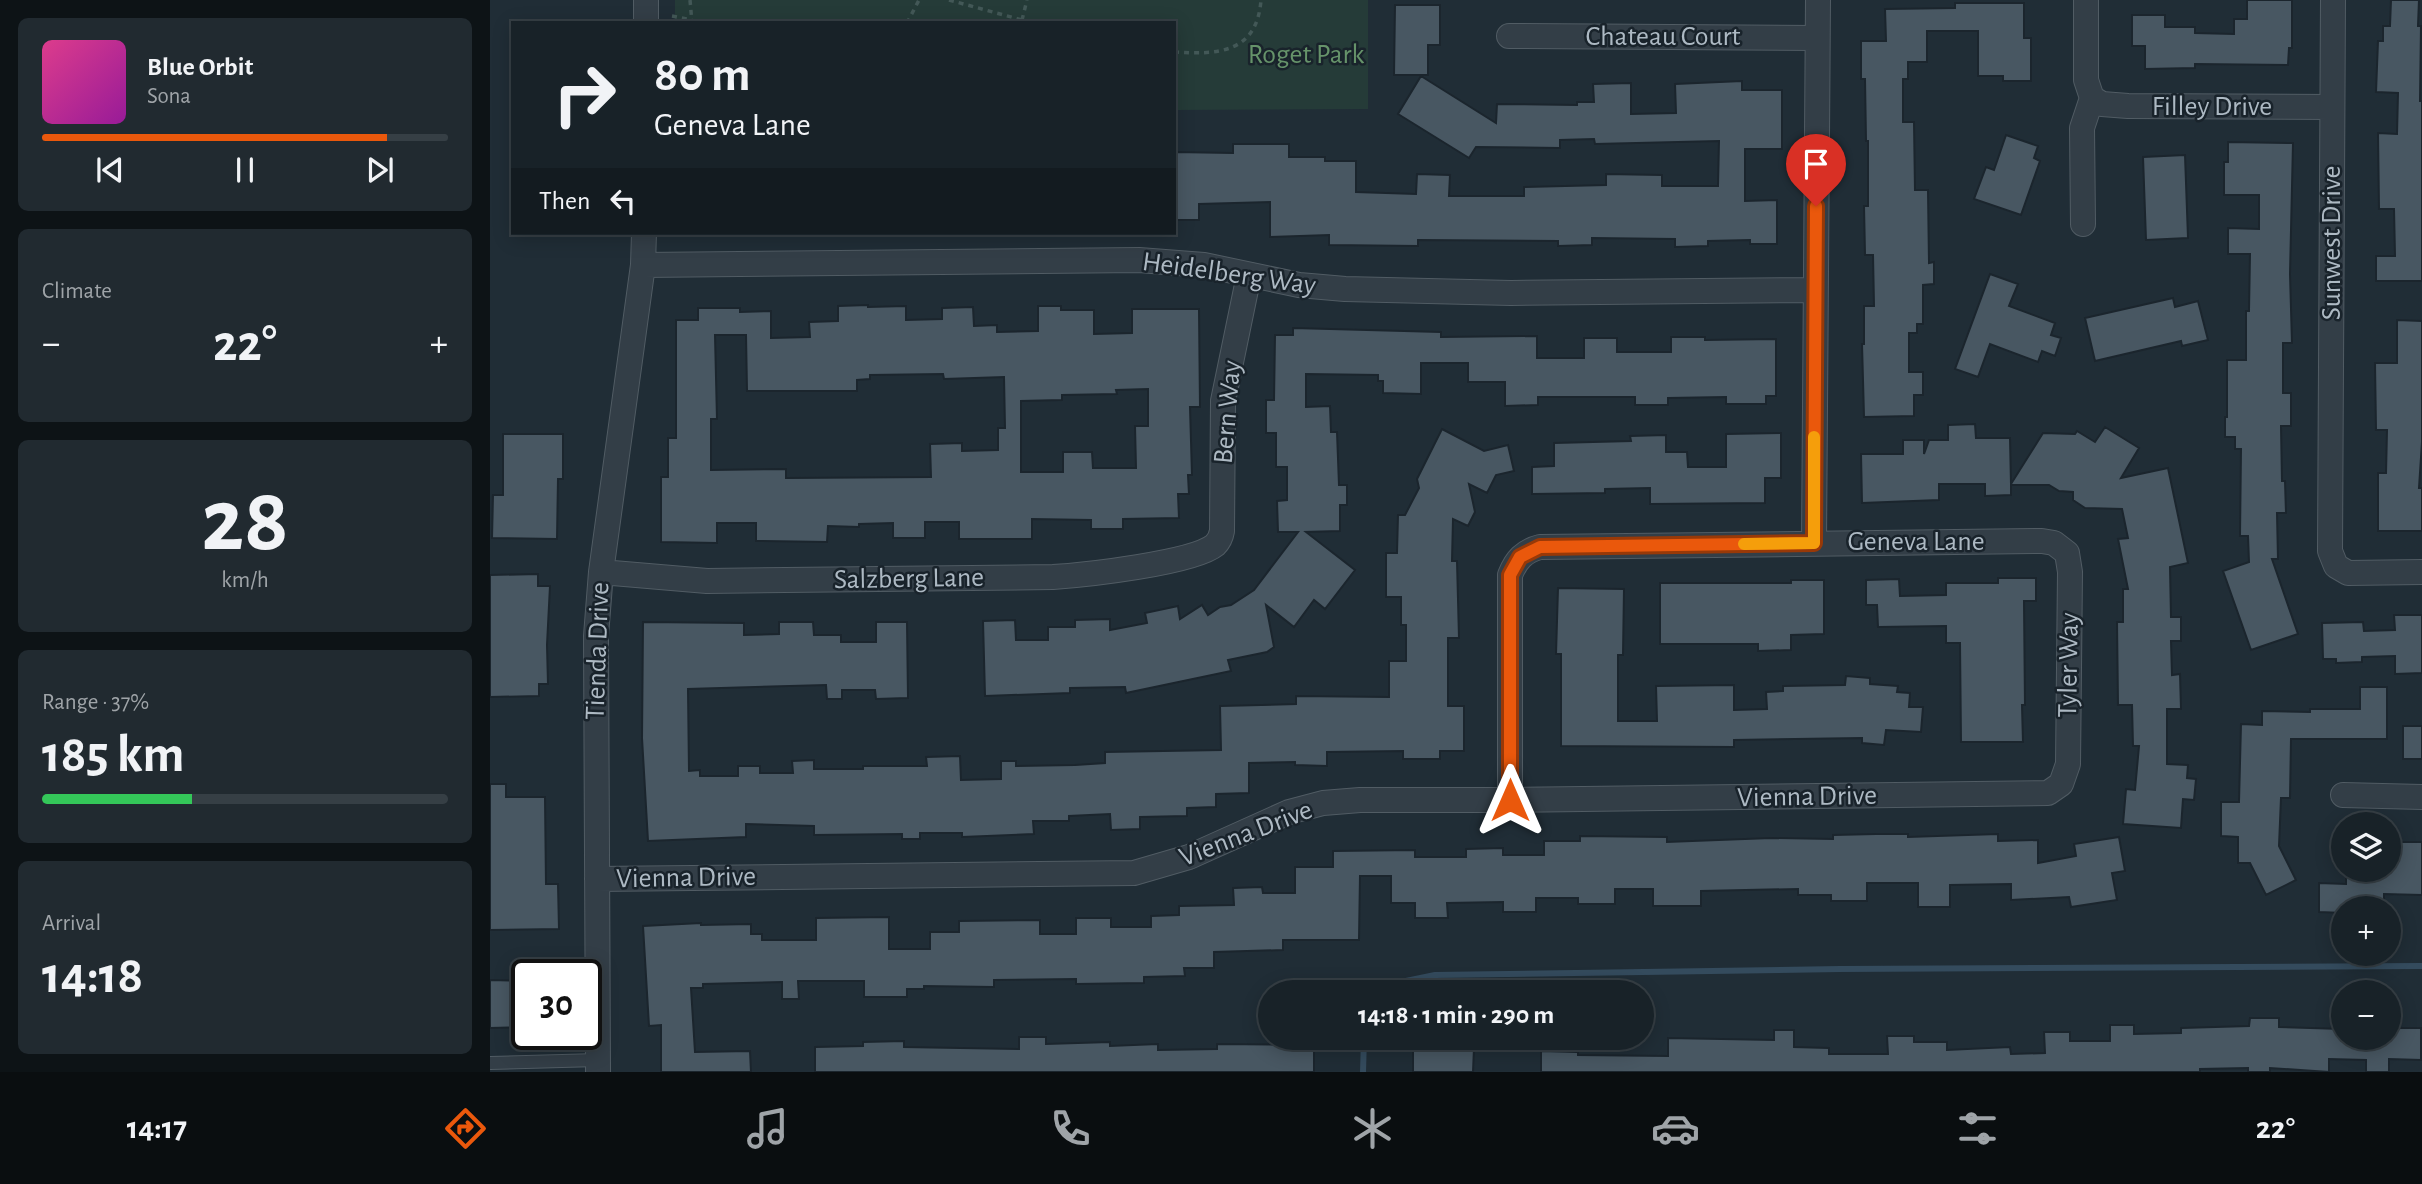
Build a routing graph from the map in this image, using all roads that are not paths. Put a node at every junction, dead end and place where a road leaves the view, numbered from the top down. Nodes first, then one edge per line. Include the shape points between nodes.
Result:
1 (646, 0) edge
2 (1818, 0) edge
3 (2086, 0) edge
4 (2333, 0) edge
5 (646, 21) edge
6 (1509, 36) dead end
7 (1817, 38) junction
8 (2092, 98) junction
9 (2333, 107) junction
10 (2083, 224) dead end
11 (643, 235) edge
12 (643, 265) junction
13 (1250, 275) junction
14 (1815, 290) junction
15 (1814, 543) junction
16 (1213, 547) joint
17 (2062, 547) joint
18 (601, 572) junction
19 (2422, 572) edge
20 (2062, 784) joint
21 (2343, 795) dead end
22 (2422, 797) edge
23 (1510, 800) junction
24 (597, 879) junction
25 (490, 1063) edge
26 (598, 1066) edge

1 - 5 street
2 - 7 street
3 - 8 street via 2085,65
4 - 9 street, Sunwest Drive
6 - 7 street, Chateau Court
7 - 14 street
8 - 9 street, Filley Drive via 2102,104 2128,106
8 - 10 street via 2082,128
9 - 19 street, Sunwest Drive via 2330,551 2336,566 2348,573
11 - 12 street, Tienda Drive
12 - 13 street, Heidelberg Way via 1139,260 1185,262
12 - 18 street, Tienda Drive
13 - 14 street, Heidelberg Way via 1299,285 1368,290
13 - 16 street, Bern Way via 1223,401 1223,520 1220,539
14 - 15 street
15 - 17 street, Geneva Lane via 2042,541
15 - 23 street, Geneva Lane via 1540,547 1520,557 1510,575
16 - 18 street, Salzberg Lane via 1176,559 1053,577 707,581
17 - 20 street, Tyler Way via 2070,572 2068,764
18 - 24 street, Tienda Drive via 595,661
20 - 23 street, Vienna Drive via 2039,794
21 - 22 street
23 - 24 street, Vienna Drive via 1323,803 1289,812 1189,857 1134,873
24 - 26 street, Tienda Drive
25 - 26 lane

